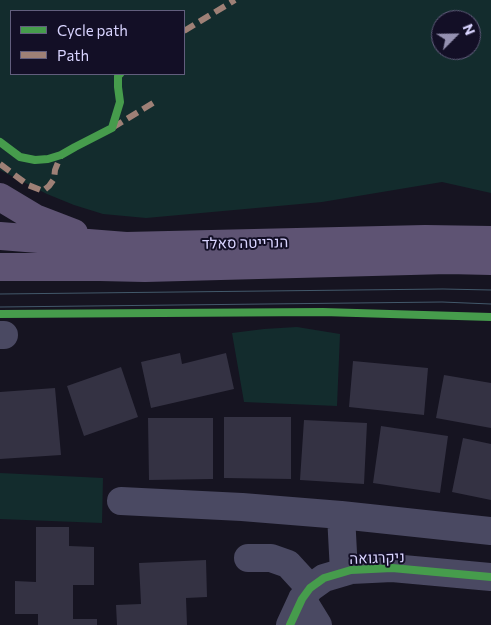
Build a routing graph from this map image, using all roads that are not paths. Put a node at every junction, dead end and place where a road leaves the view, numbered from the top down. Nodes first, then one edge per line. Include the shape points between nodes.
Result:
1 (0, 196) edge
2 (0, 236) edge
3 (491, 240) edge
4 (126, 246) junction
5 (491, 261) edge
6 (0, 267) edge
7 (121, 501) dead end
8 (341, 515) junction
9 (491, 531) edge
10 (248, 558) dead end
11 (344, 572) junction
12 (491, 578) edge
13 (306, 594) junction
14 (290, 625) edge
15 (318, 625) edge

1 - 4 main road via 60,229
2 - 4 main road, הנרייטה סאלד
3 - 4 main road, הנרייטה סאלד
5 - 6 main road, הנרייטה סאלד via 145,268
7 - 8 street
8 - 9 street
8 - 11 street
10 - 13 street via 271,558 288,564
11 - 12 street, ניקרגואה via 392,568
11 - 13 street, ניקרגואה via 324,578
13 - 14 street
13 - 15 street

